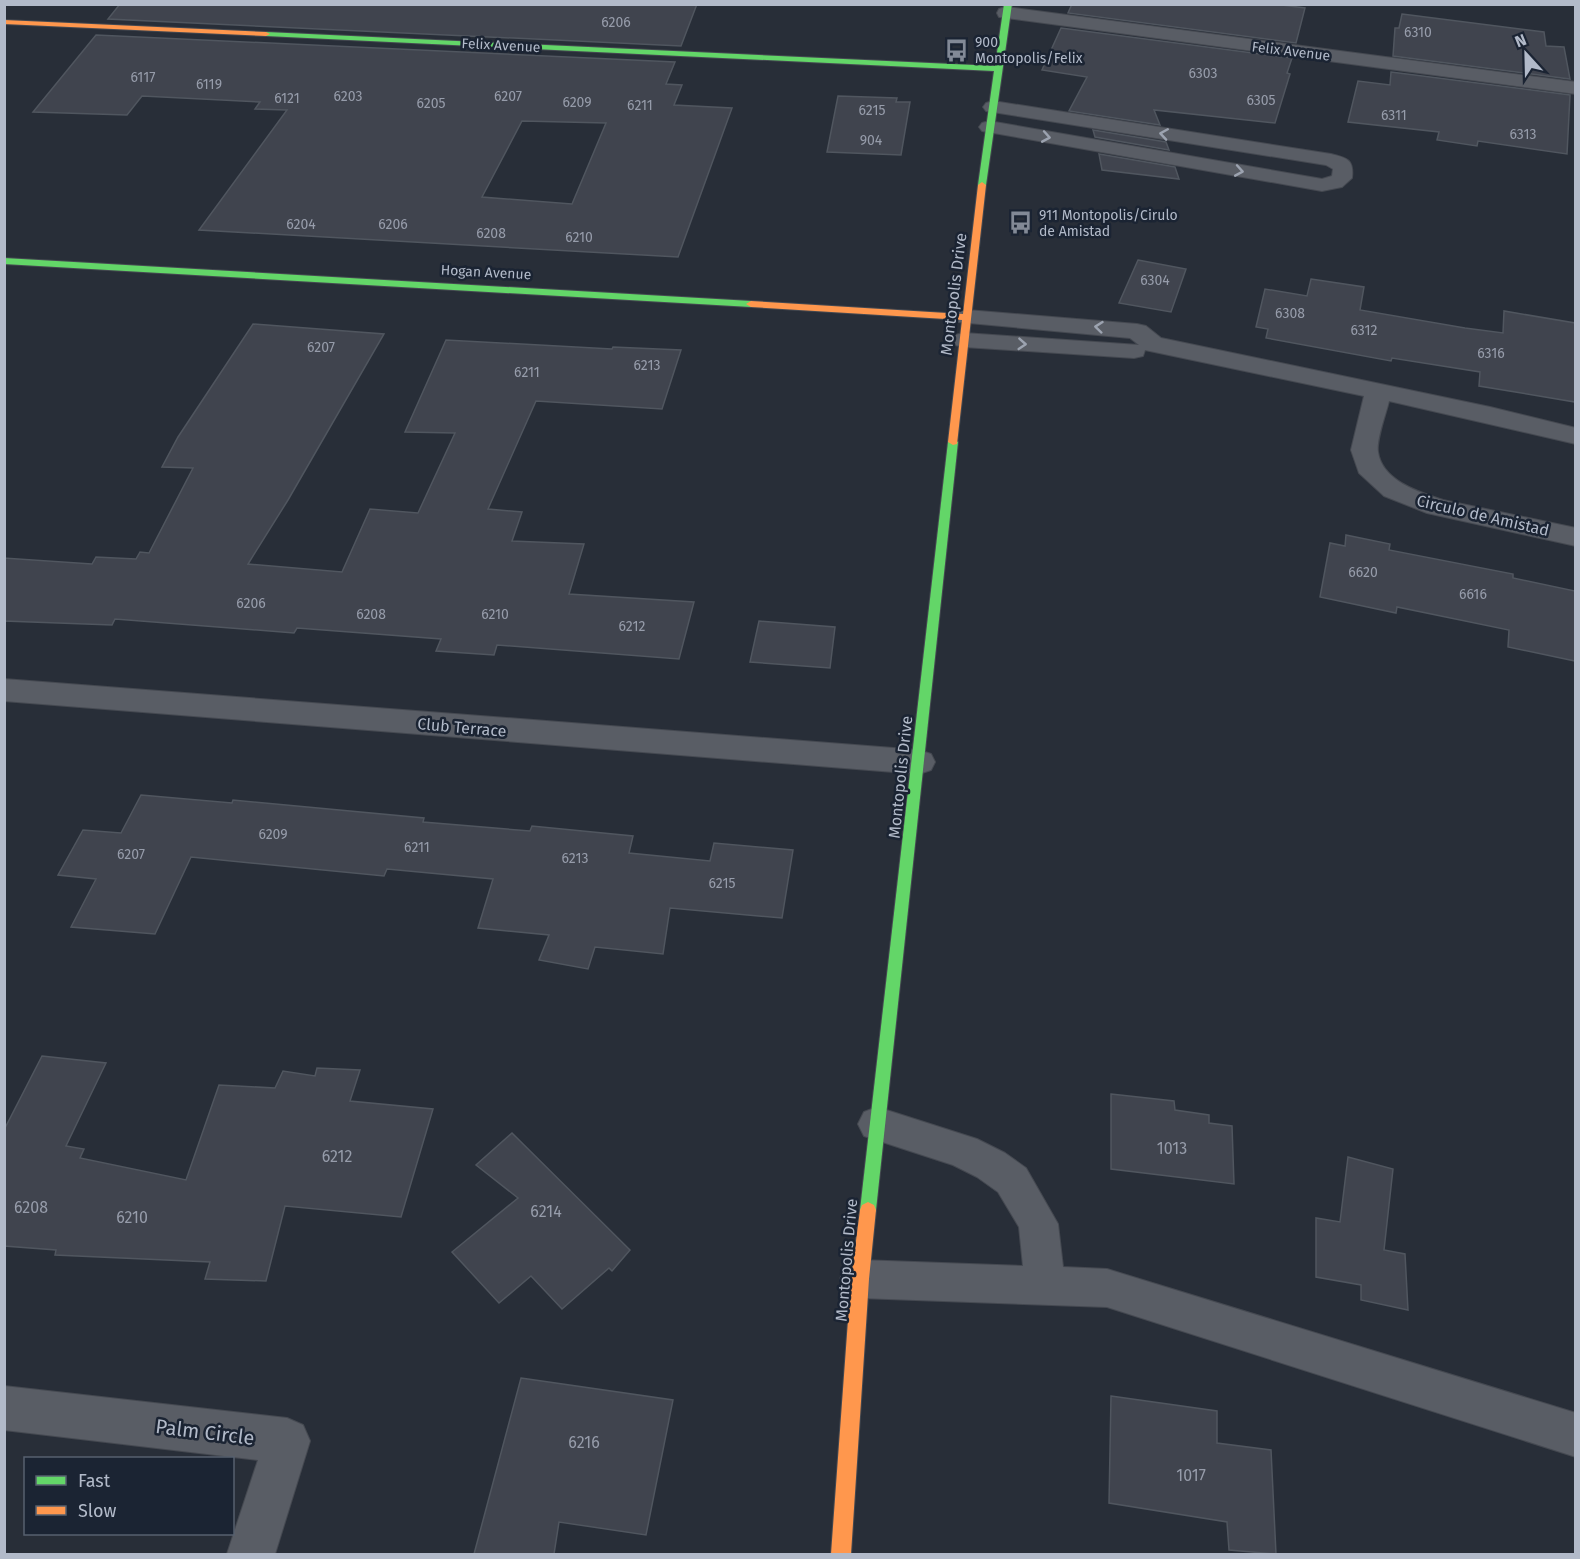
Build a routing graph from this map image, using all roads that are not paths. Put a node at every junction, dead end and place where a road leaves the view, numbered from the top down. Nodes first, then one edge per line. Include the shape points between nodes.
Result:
1 (1007, 9) edge
2 (4, 22) edge
3 (998, 69) junction
4 (1575, 88) edge
5 (993, 107) junction
6 (989, 127) junction
7 (4, 261) edge
8 (965, 329) junction
9 (1378, 393) junction
10 (1575, 436) edge
11 (1575, 537) edge
12 (4, 690) edge
13 (919, 762) junction
14 (877, 1124) junction
15 (860, 1279) junction
16 (1045, 1286) junction
17 (4, 1408) edge
18 (1575, 1435) edge
19 (251, 1554) edge
20 (841, 1554) edge

1 - 3 street, Montopolis Drive
1 - 4 street, Felix Avenue
2 - 3 street, Felix Avenue
3 - 5 street, Montopolis Drive
5 - 6 street, Montopolis Drive
6 -> 5 lane via 1322,185 1342,178 1342,166 1331,160
6 - 8 street, Montopolis Drive
7 - 8 street, Hogan Avenue
8 - 9 street via 1132,352 1153,344
8 - 13 street, Montopolis Drive
9 - 10 street
9 - 11 street, Circulo de Amistad via 1364,450 1369,467 1381,480 1412,499 1437,507
12 - 13 street, Club Terrace
13 - 14 street, Montopolis Drive
14 - 15 street, Montopolis Drive
14 - 16 lane via 963,1151 1012,1180 1038,1224
15 - 16 lane
15 - 20 street, Montopolis Drive
16 - 18 lane via 1107,1288
17 - 19 street, Palm Circle via 287,1441

